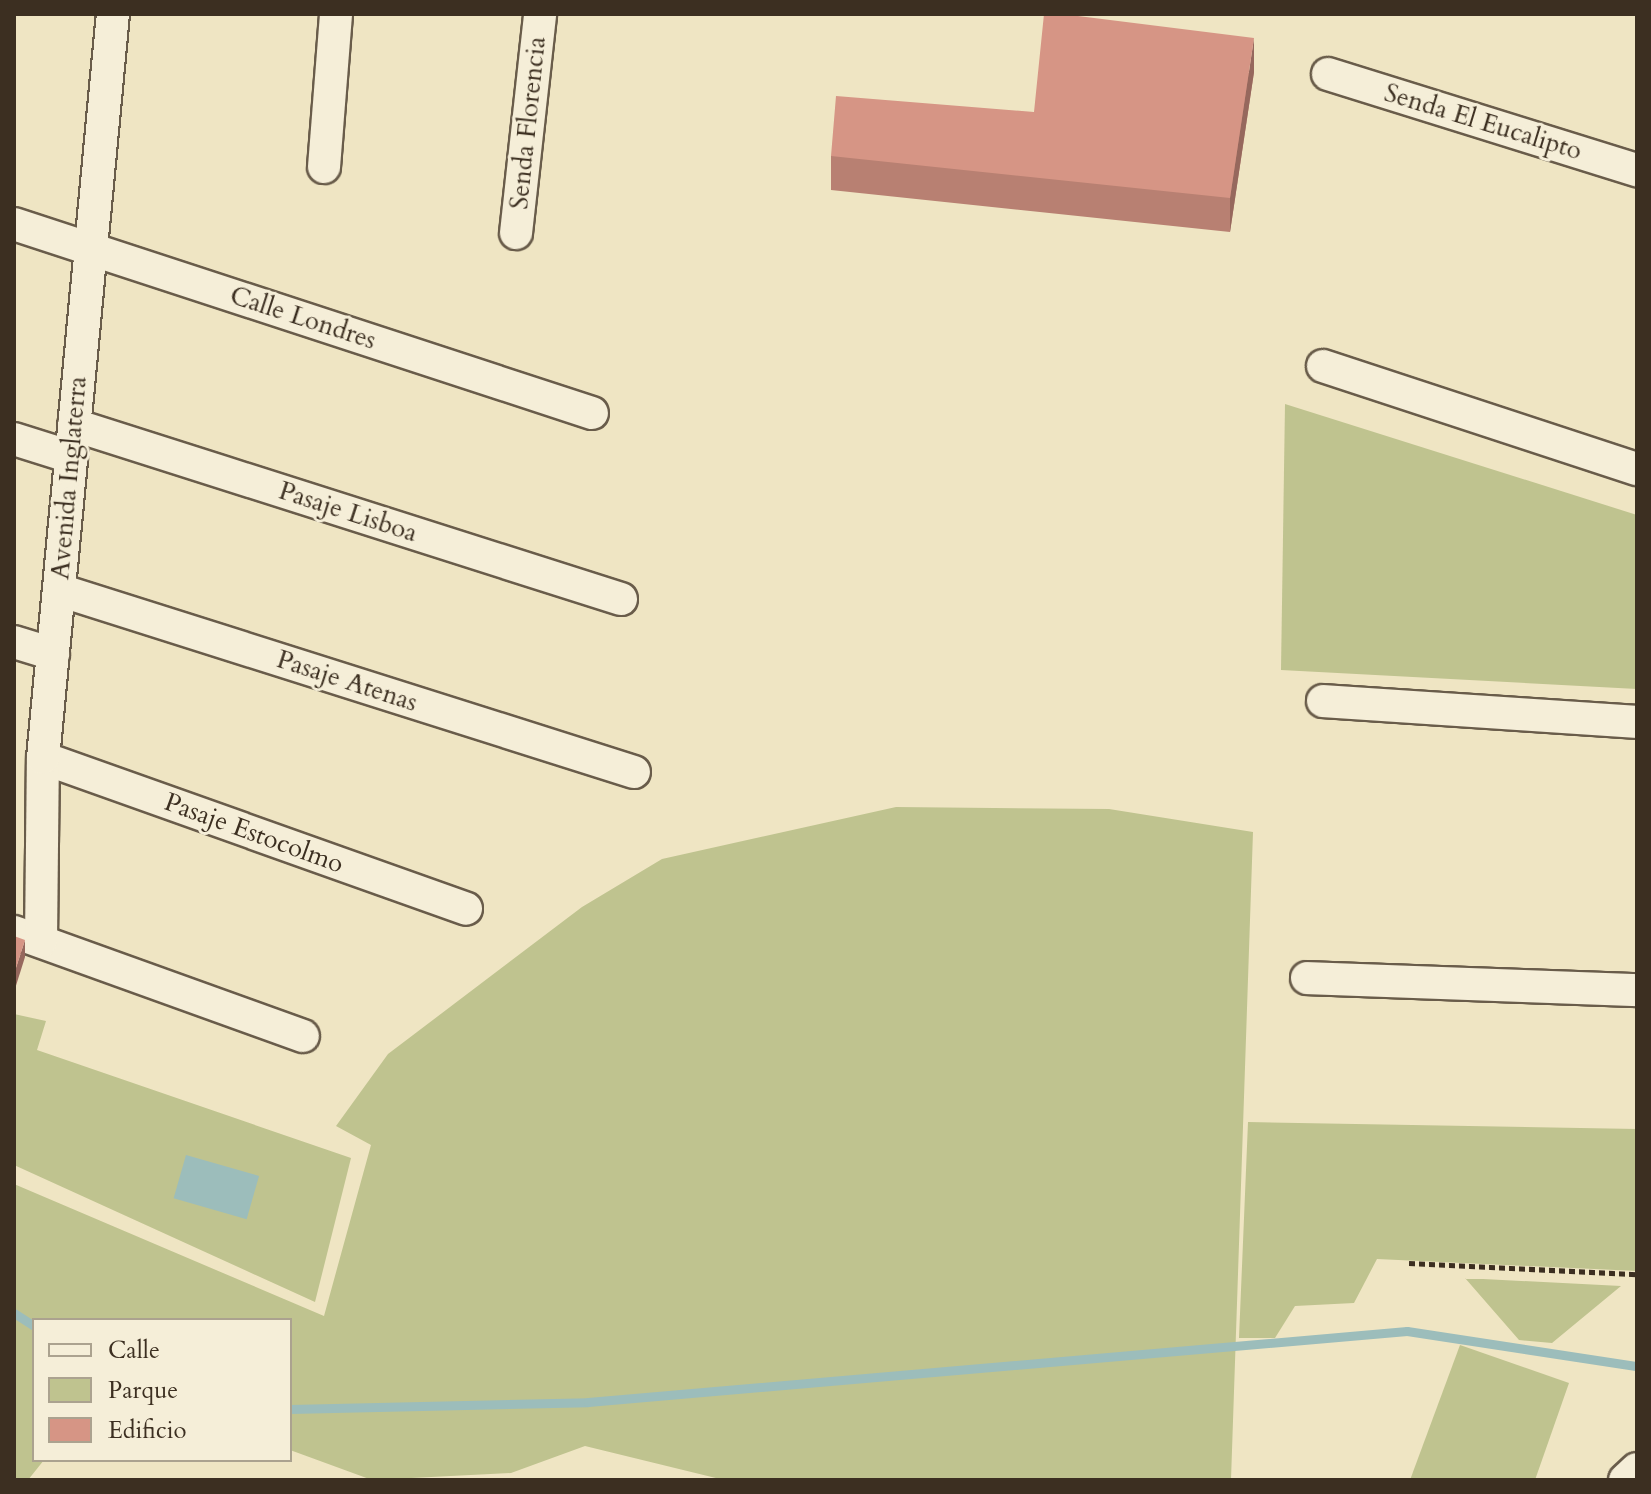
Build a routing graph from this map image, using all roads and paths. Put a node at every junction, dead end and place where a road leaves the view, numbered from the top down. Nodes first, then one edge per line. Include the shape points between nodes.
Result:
1 (113, 14) edge
2 (336, 14) edge
3 (540, 14) edge
4 (1328, 74) dead end
5 (324, 167) dead end
6 (1637, 170) edge
7 (14, 224) edge
8 (516, 233) dead end
9 (91, 247) junction
10 (1323, 366) dead end
11 (592, 413) dead end
12 (14, 439) edge
13 (73, 441) junction
14 (1637, 469) edge
15 (59, 590) junction
16 (621, 599) dead end
17 (14, 642) edge
18 (53, 654) junction
19 (1323, 701) dead end
20 (1637, 722) edge
21 (43, 758) junction
22 (634, 772) dead end
23 (466, 909) dead end
24 (27, 937) edge
25 (1307, 978) dead end
26 (1637, 990) edge
27 (303, 1036) dead end
28 (1409, 1263) dead end
29 (1637, 1274) edge
30 (1637, 1469) edge
31 (1625, 1480) edge

1 - 9 street, Avenida Inglaterra
2 - 5 street
3 - 8 street, Senda Florencia
4 - 6 street, Senda El Eucalipto
7 - 9 street, Calle Londres
9 - 11 street, Calle Londres
9 - 13 street, Avenida Inglaterra
10 - 14 street
12 - 13 street, Pasaje Lisboa
13 - 15 street, Avenida Inglaterra
13 - 16 street, Pasaje Lisboa
15 - 18 street, Avenida Inglaterra
15 - 22 street, Pasaje Atenas
17 - 18 street
18 - 21 street, Avenida Inglaterra
19 - 20 street
21 - 23 street, Pasaje Estocolmo
21 - 24 street, Avenida Inglaterra
24 - 27 street
25 - 26 street
28 - 29 path
30 - 31 street

